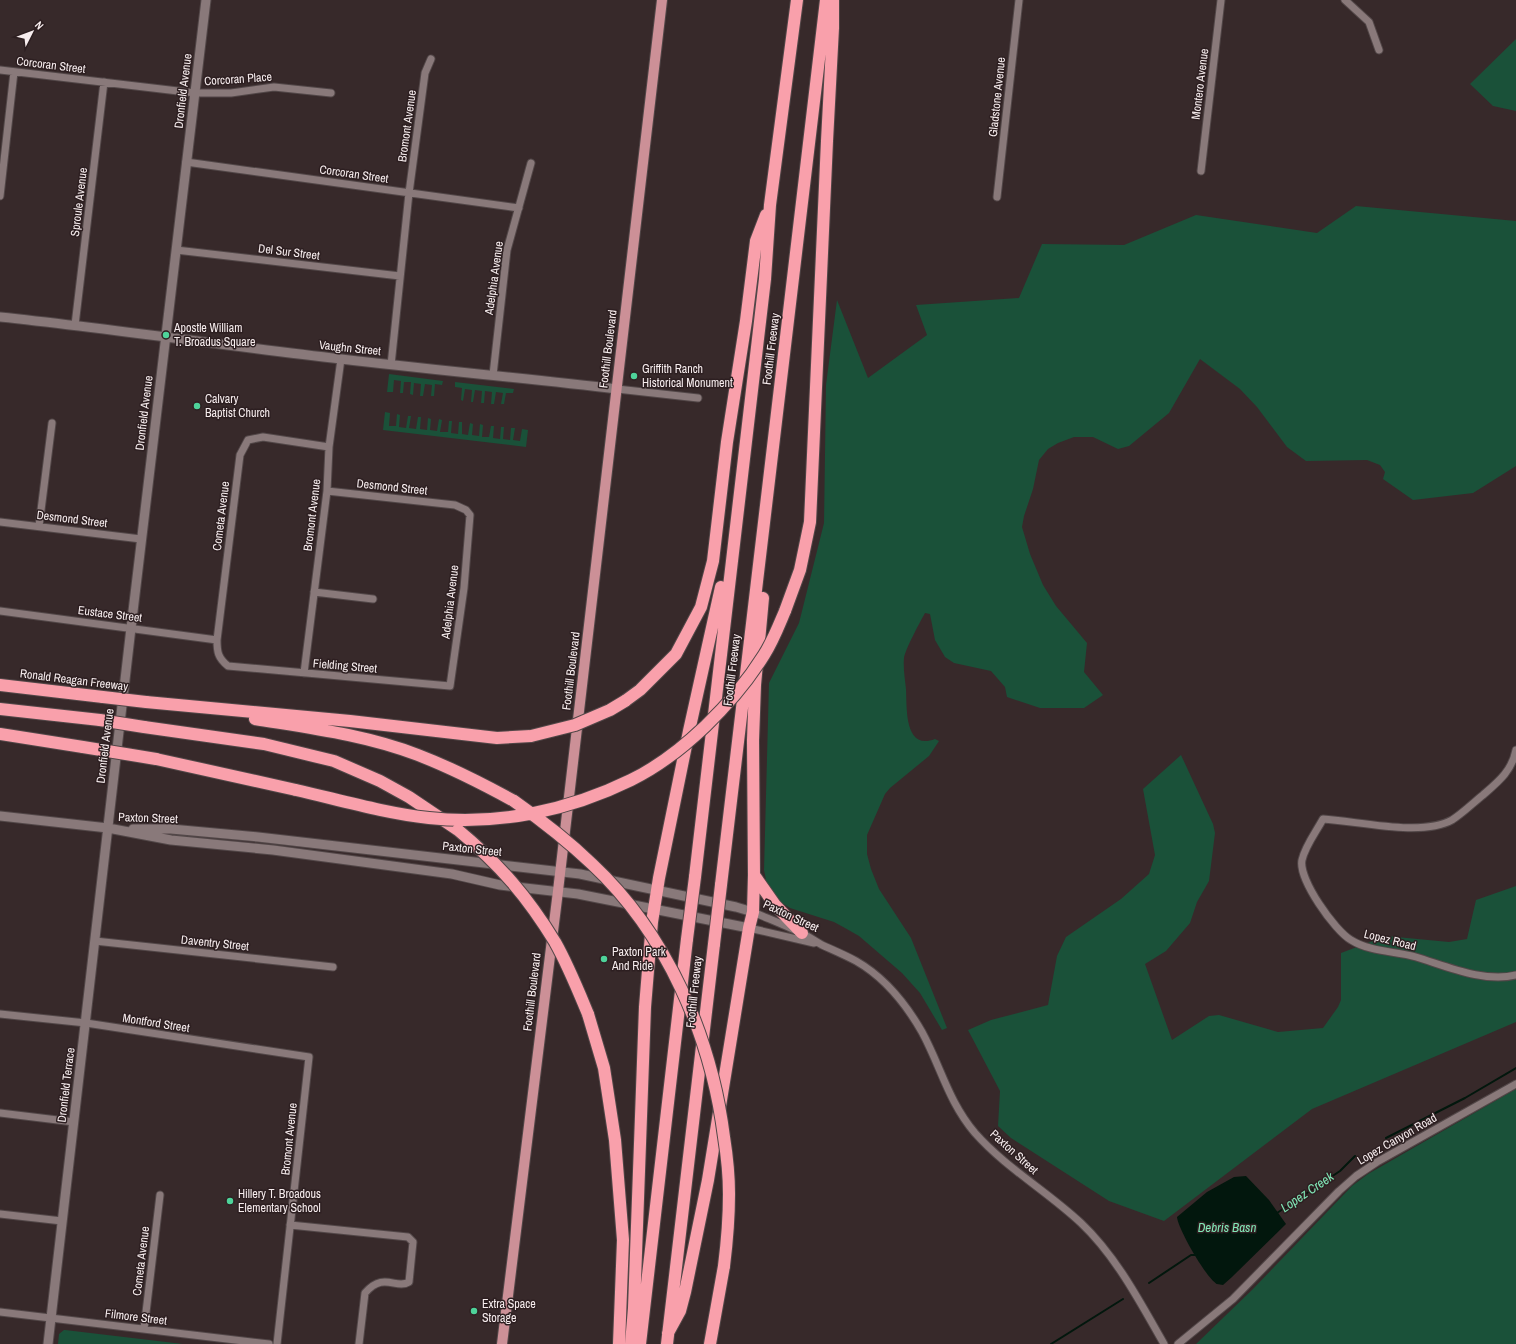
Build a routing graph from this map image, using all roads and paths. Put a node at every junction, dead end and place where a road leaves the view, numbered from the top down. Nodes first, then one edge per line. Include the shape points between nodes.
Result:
1 (206, 0) edge
2 (662, 0) edge
3 (796, 0) edge
4 (826, 0) edge
5 (833, 0) edge
6 (1019, 0) edge
7 (1221, 0) edge
8 (1345, 0) edge
9 (1379, 50) dead end
10 (431, 59) dead end
11 (0, 70) edge
12 (14, 72) junction
13 (104, 82) junction
14 (195, 93) junction
15 (331, 93) dead end
16 (186, 162) junction
17 (531, 163) dead end
18 (1201, 171) dead end
19 (409, 193) junction
20 (0, 196) edge
21 (997, 197) dead end
22 (770, 205) junction
23 (519, 208) junction
24 (176, 250) junction
25 (400, 276) junction
26 (0, 317) edge
27 (75, 325) junction
28 (166, 338) junction
29 (341, 360) junction
30 (391, 365) junction
31 (493, 375) junction
32 (616, 389) junction
33 (698, 398) dead end
34 (52, 423) dead end
35 (329, 447) junction
36 (326, 491) junction
37 (455, 505) joint
38 (0, 522) edge
39 (39, 526) junction
40 (734, 531) junction
41 (762, 536) junction
42 (141, 539) junction
43 (314, 592) junction
44 (373, 599) dead end
45 (0, 611) edge
46 (131, 628) junction
47 (217, 640) junction
48 (237, 666) joint
49 (304, 673) junction
50 (0, 685) edge
51 (450, 686) joint
52 (146, 702) junction
53 (0, 709) edge
54 (0, 734) edge
55 (1516, 750) edge
56 (0, 816) edge
57 (108, 828) junction
58 (560, 871) junction
59 (754, 875) junction
60 (657, 890) junction
61 (558, 891) junction
62 (654, 910) junction
63 (753, 912) junction
64 (749, 928) junction
65 (802, 933) junction
66 (95, 941) junction
67 (822, 945) junction
68 (333, 967) dead end
69 (1516, 975) edge
70 (0, 1014) edge
71 (86, 1023) junction
72 (309, 1057) joint
73 (1516, 1084) edge
74 (0, 1114) edge
75 (74, 1122) junction
76 (160, 1194) dead end
77 (0, 1214) edge
78 (62, 1221) junction
79 (290, 1225) junction
80 (0, 1312) edge
81 (51, 1318) junction
82 (144, 1329) junction
83 (667, 1338) edge
84 (48, 1344) edge
85 (269, 1344) edge
86 (277, 1344) edge
87 (359, 1344) edge
88 (502, 1344) edge
89 (619, 1344) edge
90 (631, 1344) edge
91 (640, 1344) edge
92 (710, 1344) edge
93 (1164, 1344) edge
94 (1178, 1344) edge

1 - 14 street, Dronfield Avenue
2 - 32 main road, Foothill Boulevard
3 - 22 highway, Foothill Freeway
4 - 41 highway, Foothill Freeway
5 - 54 highway, bridge via 810,522 800,570 786,611 764,654 734,696 703,728 664,760 632,780 590,798 522,816 460,820 394,813 156,759
6 - 21 street, Gladstone Avenue
7 - 18 street, Montero Avenue
8 - 9 street via 1369,22
10 - 19 street, Bromont Avenue via 425,73
11 - 12 street, Corcoran Street
12 - 13 street, Corcoran Street
12 - 20 street
13 - 14 street, Corcoran Street
13 - 27 street, Sproule Avenue
14 - 15 street, Corcoran Place via 231,93 274,86
14 - 16 street, Dronfield Avenue
16 - 19 street, Corcoran Street
16 - 24 street, Dronfield Avenue
17 - 23 street, Adelphia Avenue
19 - 23 street, Corcoran Street
19 - 25 street, Bromont Avenue
22 - 40 highway, Foothill Freeway via 765,279
22 - 52 highway, bridge via 756,241 713,561 701,608 676,654 640,690 610,710 575,726 531,736 497,738
23 - 31 street, Adelphia Avenue via 507,250
24 - 25 street, Del Sur Street
24 - 28 street, Dronfield Avenue
25 - 30 street, Bromont Avenue
26 - 27 street, Vaughn Street
27 - 28 street, Vaughn Street
28 - 29 street, Vaughn Street
28 - 42 street, Dronfield Avenue
29 - 30 street, Vaughn Street
29 - 35 street, Bromont Avenue
30 - 31 street, Vaughn Street
31 - 32 street, Vaughn Street
32 - 33 street, Vaughn Street
32 - 58 main road, Foothill Boulevard
34 - 39 street
35 - 36 street, Bromont Avenue
35 - 47 street, Cometa Avenue via 262,437 248,440 240,455
36 - 37 street, Desmond Street
36 - 43 street, Bromont Avenue
37 - 51 street, Adelphia Avenue via 466,510 470,515 470,521 464,588
38 - 39 street, Desmond Street
39 - 42 street, Desmond Street
40 - 60 highway via 689,730
40 - 91 highway, Foothill Freeway, bridge
41 - 59 highway via 765,575 752,740
41 - 83 highway, Foothill Freeway, bridge
42 - 46 street, Dronfield Avenue
43 - 44 street
43 - 49 street, Bromont Avenue
45 - 46 street, Eustace Street
46 - 47 street, Eustace Street
46 - 57 street, Dronfield Avenue
47 - 48 street, Cometa Avenue via 217,654 222,661 228,666
48 - 49 street, Fielding Street
49 - 51 street, Fielding Street
50 - 52 highway, Ronald Reagan Freeway, bridge
52 - 92 highway, bridge via 368,739 431,760 471,777 514,801 593,864 616,889 659,947 678,980 694,1016 708,1058 722,1119 728,1160 728,1229
53 - 89 highway, bridge via 100,720 264,744 334,762 380,781 409,797 458,830 493,861 523,894 555,943 588,1014 604,1068 615,1140 623,1240
55 - 69 street, Lopez Road via 1506,774 1452,820 1432,827 1383,826 1322,819 1302,862 1313,893 1332,923 1351,940 1366,947 1416,957 1463,972 1488,976
56 - 57 street, Paxton Street
57 - 58 street, Paxton Street via 171,829 258,837
57 - 61 street, Paxton Street via 171,840 311,855 452,874 500,885
57 - 66 street, Dronfield Terrace
58 - 60 street, Paxton Street
58 - 61 main road, Foothill Boulevard
59 - 63 highway
59 - 65 highway via 774,905
60 - 62 highway
60 - 63 street, Paxton Street
61 - 62 street, Paxton Street
61 - 88 main road, Foothill Boulevard
62 - 64 street, Paxton Street
62 - 90 highway via 645,1007
63 - 64 highway
63 - 65 street, Paxton Street
64 - 67 street, Paxton Street
64 - 83 highway via 708,1180 680,1311
65 - 67 street, Paxton Street
66 - 68 street, Daventry Street
66 - 71 street, Dronfield Terrace
67 - 93 street, Paxton Street via 865,967 897,995 915,1019 962,1116 995,1154 1091,1233 1122,1274
70 - 71 street, Montford Street
71 - 72 street, Montford Street
71 - 75 street, Dronfield Terrace
72 - 79 street, Bromont Avenue
73 - 94 street, Lopez Canyon Road via 1356,1176 1233,1299
74 - 75 street
75 - 78 street, Dronfield Terrace
76 - 82 street, Cometa Avenue
77 - 78 street
78 - 81 street, Dronfield Terrace
79 - 86 street, Bromont Avenue
79 - 87 street via 408,1237 414,1242 409,1282 381,1282 365,1293
80 - 81 street, Filmore Street
81 - 82 street, Filmore Street
81 - 84 street, Dronfield Terrace
82 - 85 street, Filmore Street

